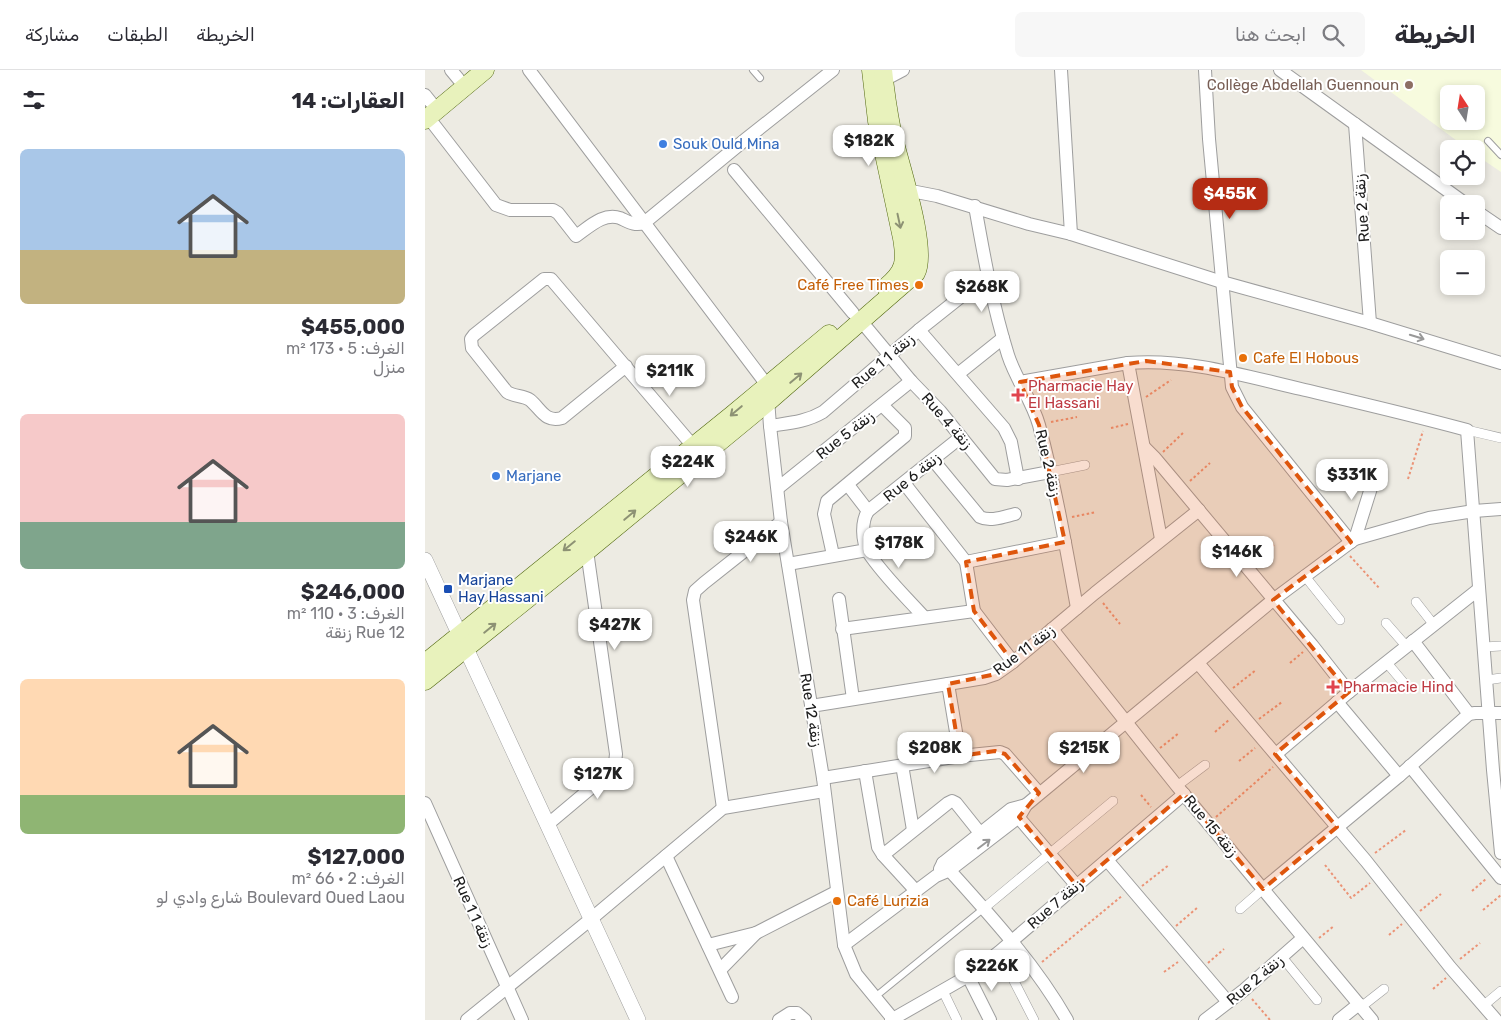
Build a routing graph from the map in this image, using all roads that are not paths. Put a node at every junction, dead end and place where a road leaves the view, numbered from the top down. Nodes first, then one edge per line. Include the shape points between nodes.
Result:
1 (451, 70) edge
2 (485, 70) edge
3 (529, 70) edge
4 (753, 70) edge
5 (833, 70) edge
6 (903, 70) edge
7 (1061, 70) edge
8 (1205, 70) edge
9 (1280, 70) edge
10 (877, 76) edge
11 (760, 78) dead end
12 (465, 87) junction
13 (425, 95) edge
14 (430, 115) edge
15 (1355, 124) junction
16 (1488, 142) dead end
17 (1501, 155) edge
18 (734, 170) dead end
19 (899, 191) junction
20 (1454, 195) edge
21 (975, 206) junction
22 (1485, 217) edge
23 (644, 223) junction
24 (1501, 228) edge
25 (1071, 234) junction
26 (987, 276) junction
27 (1222, 282) junction
28 (857, 317) junction
29 (1371, 323) junction
30 (919, 330) junction
31 (1003, 338) junction
32 (891, 354) junction
33 (1128, 363) junction
34 (1501, 363) edge
35 (626, 366) junction
36 (1230, 372) junction
37 (958, 374) junction
38 (911, 381) junction
39 (1020, 382) junction
40 (768, 393) junction
41 (882, 405) junction
42 (770, 426) junction
43 (1467, 430) junction
44 (961, 437) junction
45 (1501, 438) edge
46 (693, 446) junction
47 (1145, 447) junction
48 (933, 460) junction
49 (1085, 465) dead end
50 (1050, 472) junction
51 (1376, 472) dead end
52 (1018, 479) junction
53 (904, 483) junction
54 (847, 485) junction
55 (778, 488) junction
56 (1501, 509) edge
57 (1199, 510) junction
58 (1474, 510) junction
59 (868, 512) junction
60 (1015, 514) dead end
61 (781, 522) junction
62 (602, 529) junction
63 (1161, 540) junction
64 (1065, 542) junction
65 (1349, 542) junction
66 (867, 550) junction
67 (587, 551) junction
68 (833, 555) junction
69 (425, 560) edge
70 (966, 562) junction
71 (788, 564) junction
72 (1305, 575) junction
73 (1479, 588) junction
74 (839, 599) dead end
75 (1273, 600) junction
76 (1416, 602) dead end
77 (1077, 608) junction
78 (974, 611) junction
79 (923, 617) junction
80 (1340, 620) dead end
81 (1387, 623) dead end
82 (1434, 625) junction
83 (842, 629) junction
84 (1052, 629) junction
85 (462, 640) junction
86 (1410, 644) junction
87 (1501, 646) edge
88 (1484, 647) junction
89 (425, 662) edge
90 (1013, 662) junction
91 (1198, 662) junction
92 (1387, 662) junction
93 (1501, 678) edge
94 (425, 680) edge
95 (1487, 680) junction
96 (948, 684) junction
97 (1409, 688) dead end
98 (1349, 692) junction
99 (853, 699) junction
100 (1337, 702) junction
101 (811, 706) junction
102 (1495, 713) edge
103 (1469, 714) junction
104 (1125, 721) junction
105 (960, 756) junction
106 (1278, 757) junction
107 (902, 765) junction
108 (1205, 765) dead end
109 (1410, 766) junction
110 (1497, 769) edge
111 (865, 771) junction
112 (1399, 776) junction
113 (823, 784) junction
114 (1180, 790) junction
115 (1039, 794) junction
116 (1113, 801) dead end
117 (425, 803) edge
118 (723, 808) junction
119 (1015, 813) junction
120 (1499, 820) edge
121 (547, 825) junction
122 (1337, 828) junction
123 (913, 830) junction
124 (980, 833) junction
125 (1050, 853) junction
126 (1501, 853) edge
127 (883, 855) junction
128 (666, 856) junction
129 (1107, 860) junction
130 (946, 866) junction
131 (1498, 874) edge
132 (1077, 886) junction
133 (1263, 889) junction
134 (916, 891) junction
135 (837, 892) junction
136 (983, 909) junction
137 (1240, 909) dead end
138 (591, 919) junction
139 (756, 933) junction
140 (1011, 942) junction
141 (1306, 942) junction
142 (708, 945) junction
143 (844, 945) junction
144 (999, 952) junction
145 (1282, 957) junction
146 (720, 970) junction
147 (969, 976) junction
148 (507, 987) junction
149 (1384, 989) dead end
150 (943, 991) junction
151 (1501, 991) edge
152 (732, 997) dead end
153 (875, 997) junction
154 (1317, 1000) dead end
155 (1228, 1002) junction
156 (1360, 1006) junction
157 (1483, 1006) junction
158 (910, 1016) edge
159 (892, 1019) edge
160 (467, 1020) edge
161 (522, 1020) edge
162 (638, 1020) edge
163 (779, 1020) edge
164 (805, 1020) edge
165 (957, 1020) edge
166 (990, 1020) edge
167 (1034, 1020) edge
168 (1067, 1020) edge
169 (1205, 1020) edge
170 (1339, 1020) edge
171 (1372, 1020) edge
172 (1496, 1020) edge

1 - 12 street
2 - 12 main road
3 - 23 street
4 - 11 lane
5 - 23 street
6 - 10 street
7 - 25 street
8 - 27 street
9 - 15 street
10 - 19 main road via 892,132
12 - 14 main road
13 - 14 street
14 - 23 street via 496,205 518,210 553,210 559,213 576,236 608,217 618,217 633,224
15 - 20 street
15 - 29 street, Rue 2 زنقة
16 - 17 lane
18 - 28 street, Rue 4 زنقة
19 - 21 street
19 - 28 main road via 917,234 920,251 911,266 916,273
21 - 25 street
21 - 26 street, Rue 2 زنقة
22 - 24 street
23 - 40 street
25 - 27 street
26 - 30 street, Rue 1 زنقة 1
26 - 31 street, Rue 2 زنقة
27 - 29 street
27 - 36 street
28 - 32 street, Rue 4 زنقة
28 - 40 main road
29 -> 34 street
30 - 32 street, Rue 1 زنقة 1
30 - 37 street
31 - 37 street
31 - 39 street, Rue 2 زنقة
32 - 38 street, Rue 4 زنقة
32 - 42 street, Rue 1 زنقة 1 via 812,419
33 - 36 street via 1146,361
33 - 39 street
33 - 47 street
35 - 35 street via 551,279 544,279 471,339 472,348 507,392 530,400 551,419 562,418
35 - 46 street
36 - 43 street
36 - 65 street via 1231,387 1242,407
37 - 52 street via 1008,435
38 - 41 street, Rue 5 زنقة
38 - 44 street, Rue 4 زنقة
39 - 50 street, Rue 2 زنقة via 1033,405
40 - 42 street, Rue 12 زنقة
40 -> 46 main road
62 -> 40 main road
41 - 54 street via 905,428 905,436
41 - 55 street, Rue 5 زنقة
42 - 55 street, Rue 12 زنقة
43 - 45 street
43 - 58 street
44 - 48 street, Rue 6 زنقة
44 - 52 street, Rue 4 زنقة via 995,479
46 - 62 main road
47 - 57 street
47 - 63 street
48 - 53 street, Rue 6 زنقة
48 - 60 street via 979,517 990,520
49 - 50 street
50 - 52 street, Rue 4 زنقة
50 - 64 street, Rue 2 زنقة
51 - 65 street
53 - 59 street, Rue 6 زنقة
53 - 70 street
54 - 59 street
54 - 68 street via 824,507
55 - 61 street, Rue 12 زنقة
56 - 58 street
57 - 63 street, Rue 11 زنقة
57 - 75 street
58 - 65 street via 1429,518
58 - 73 street
59 - 66 street, Rue 6 زنقة via 862,526
61 - 71 street, Rue 12 زنقة
61 - 118 street via 695,591 693,600
62 - 67 main road
62 -> 85 main road
63 - 77 street, Rue 11 زنقة
64 - 70 street
64 - 77 street, Rue 2 زنقة
65 - 72 street
66 - 68 street
66 - 79 street, Rue 6 زنقة
85 -> 67 main road
67 - 121 street via 617,754 610,772
68 - 71 street
69 - 85 street
70 - 78 street
71 - 101 street, Rue 12 زنقة
72 - 75 street
72 - 80 street
73 - 82 street
73 - 88 street
74 - 83 street
75 - 91 street
75 - 98 street
76 - 82 street
77 - 84 street, Rue 11 زنقة
78 - 79 street
78 - 90 street
79 - 83 street
81 - 86 street
82 - 86 street
83 - 99 street
84 - 90 street, Rue 11 زنقة
84 - 104 street, Rue 15 زنقة
85 - 89 main road
85 - 94 main road
85 - 121 street
86 - 92 street
86 - 103 street
87 - 88 street
88 - 95 street
90 - 96 street, Rue 11 زنقة via 990,676
91 - 104 street
91 - 106 street
92 - 97 street
92 - 98 street
93 - 95 street
95 - 102 street
96 - 99 street, Rue 11 زنقة
96 - 105 street
98 - 100 street
99 - 101 street, Rue 11 زنقة
100 - 106 street
100 - 112 street
101 - 113 street, Rue 12 زنقة
102 - 103 street
102 - 110 street
103 - 109 street
104 - 114 street, Rue 15 زنقة
104 - 115 street
105 - 107 street
105 - 115 street via 1005,754
106 - 122 street
107 - 111 street
107 - 123 street
108 - 114 street
109 - 112 street
109 - 131 street
110 - 120 street
111 - 113 street
111 - 127 street via 876,840
112 - 122 street
113 - 118 street
113 - 135 street, Rue 12 زنقة
114 - 129 street, Rue 7 زنقة via 1159,816
114 - 133 street, Rue 15 زنقة
115 - 119 street
116 - 125 street
117 - 148 street, Rue 1 زنقة 1
118 - 128 street
119 - 124 street
119 - 125 street
130 -> 119 street
120 - 126 street
121 - 138 street
122 - 133 street
122 - 157 street
123 - 124 street via 952,801
123 - 127 street
124 - 130 street
125 - 132 street
125 - 136 street
127 - 134 street
128 - 138 street
128 - 142 street
129 - 132 street, Rue 7 زنقة
129 - 155 street
130 - 134 street
130 - 136 street
132 - 140 street, Rue 7 زنقة
133 - 137 street
133 - 141 street, Rue 15 زنقة
134 - 143 street
135 - 139 street
135 - 143 street, Rue 12 زنقة
136 - 140 street
136 - 153 lane
138 - 148 street
138 - 162 street
139 - 142 street
139 - 146 street
140 - 144 street, Rue 7 زنقة
140 - 168 street
141 - 145 street, Rue 2 زنقة
141 - 156 street, Rue 15 زنقة
142 - 146 street
143 - 153 street, Rue 12 زنقة via 856,974
144 - 147 street, Rue 7 زنقة
144 - 167 street
145 - 154 street
145 - 155 street, Rue 2 زنقة
146 - 152 street
147 - 150 street, Rue 7 زنقة
147 - 166 street
148 - 160 street
148 - 161 street, Rue 1 زنقة 1
149 - 156 street
150 - 158 street, Rue 7 زنقة
150 - 165 street
151 - 157 street
153 - 159 street, Rue 12 زنقة
155 - 169 street, Rue 2 زنقة
156 - 170 street
156 - 171 street, Rue 15 زنقة
157 - 172 street
158 - 159 street, Rue 7 زنقة
163 - 164 street via 797,1012

